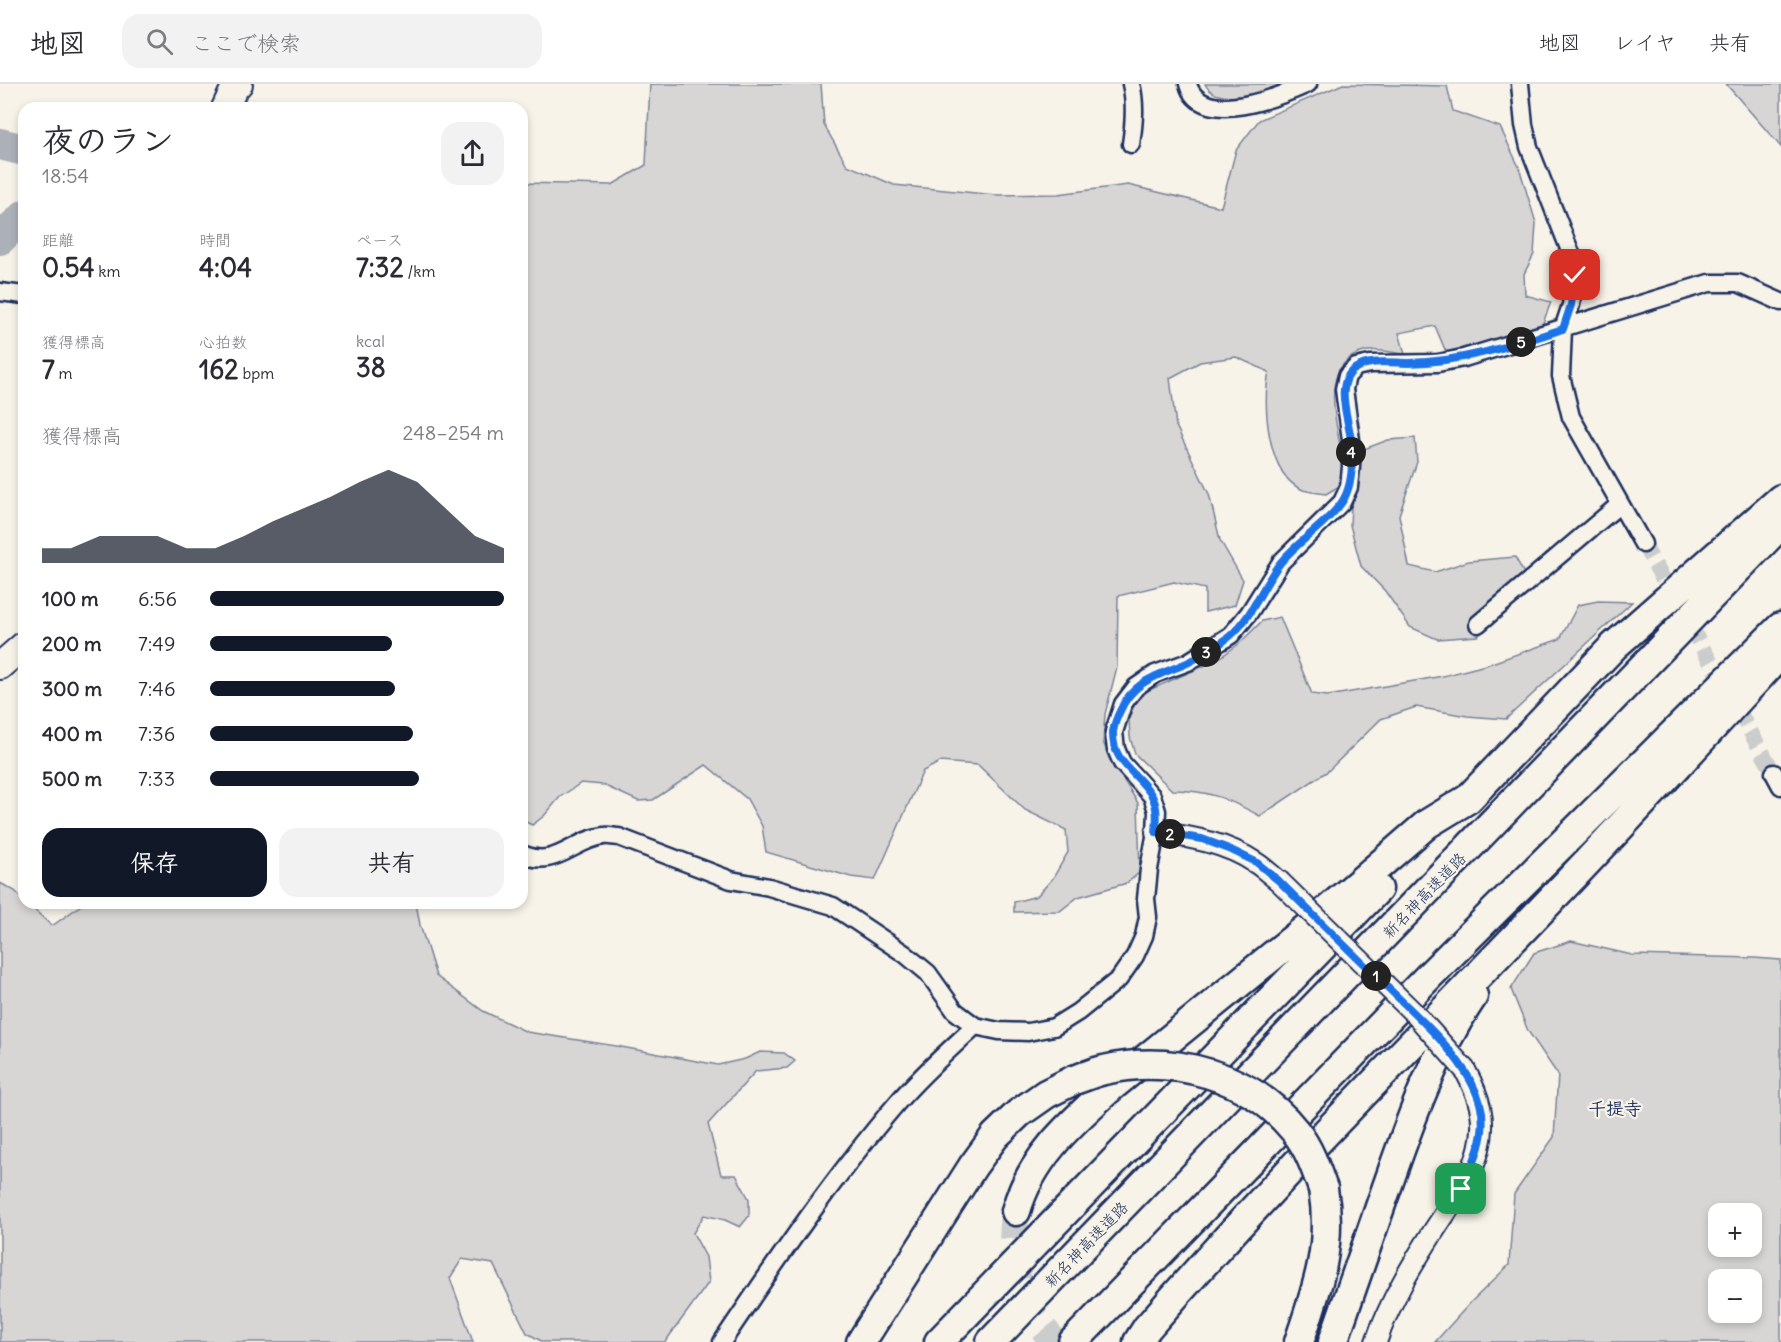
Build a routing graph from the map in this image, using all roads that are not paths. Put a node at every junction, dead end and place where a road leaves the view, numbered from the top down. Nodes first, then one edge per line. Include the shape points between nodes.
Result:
1 (239, 84) edge
2 (1131, 84) edge
3 (1188, 84) edge
4 (1308, 84) edge
5 (1520, 84) edge
6 (228, 102) edge
7 (1131, 144) dead end
8 (0, 292) edge
9 (18, 294) edge
10 (1781, 302) edge
11 (1563, 329) junction
12 (1781, 499) edge
13 (1620, 504) junction
14 (1781, 524) edge
15 (1643, 544) tunnel mouth
16 (1478, 624) dead end
17 (1781, 627) edge
18 (18, 650) edge
19 (1781, 653) edge
20 (0, 666) edge
21 (1468, 799) junction
22 (1156, 832) junction
23 (528, 857) edge
24 (1545, 906) junction
25 (975, 1026) junction
26 (1016, 1211) tunnel mouth
27 (722, 1342) edge
28 (861, 1342) edge
29 (939, 1342) edge
30 (991, 1342) edge
31 (1073, 1342) edge
32 (1138, 1342) edge
33 (1299, 1342) edge
34 (1334, 1342) edge
35 (1376, 1342) edge

1 - 6 main road
2 - 7 street
3 - 4 street via 1200,102 1218,108 1258,103
5 - 11 street via 1529,147 1574,261 1571,305
8 - 9 street
10 - 11 street via 1738,283 1710,283
11 - 13 street via 1561,376 1571,417
11 - 22 street via 1464,358 1438,363 1370,364 1356,367 1347,376 1344,389 1351,467 1349,488 1342,502 1281,562 1231,635 1188,662 1155,674 1136,687 1120,711 1113,732 1116,749 1122,763 1152,796 1157,811
12 - 21 highway via 1614,646
13 - 15 street
13 - 16 street
14 - 30 highway, 新名神高速道路
17 - 31 highway via 1439,966
18 - 20 main road
19 - 24 highway
21 - 26 highway via 1427,824 1080,1115 1032,1171
21 - 29 highway
22 - 25 street via 1144,936 1119,980 1054,1027 1028,1032
22 - 35 street, bridge via 1202,839 1229,849 1256,862 1279,881 1415,1014 1465,1070 1481,1104 1479,1149 1461,1189 1406,1275
23 - 25 street via 554,858 590,840 619,837 731,880 833,906 905,954 928,974 955,1011
24 - 32 highway via 1270,1190 1193,1274
24 - 34 highway via 1471,998 1431,1071
25 - 27 street via 898,1102 840,1175
28 - 33 highway, bridge via 973,1166 995,1136 1019,1113 1046,1094 1103,1070 1159,1065 1190,1068 1251,1091 1297,1132 1312,1158 1323,1189 1327,1240 1322,1270

